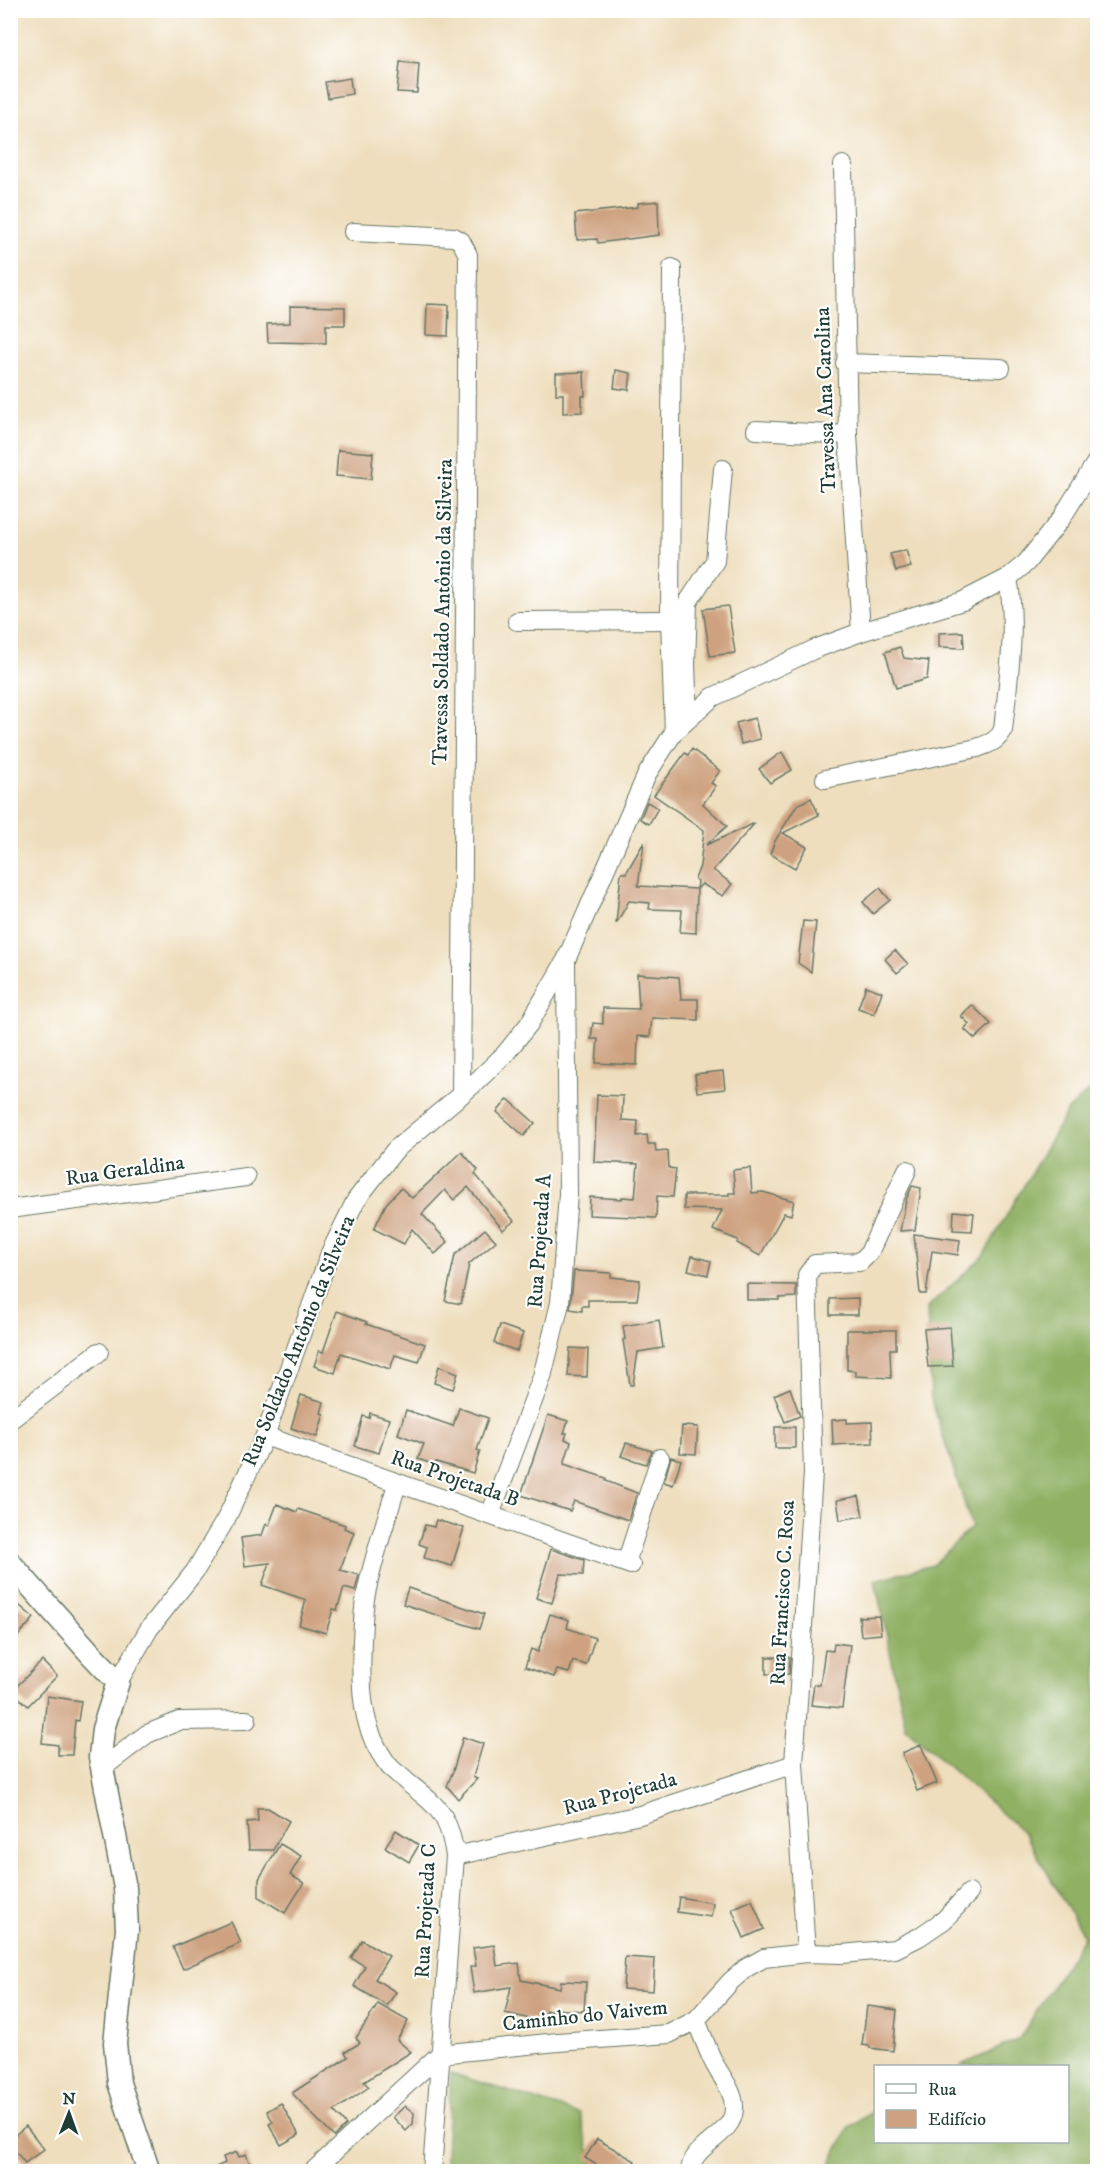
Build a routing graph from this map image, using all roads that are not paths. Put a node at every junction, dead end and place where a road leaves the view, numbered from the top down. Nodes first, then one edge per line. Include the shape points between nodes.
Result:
1 (843, 165) dead end
2 (353, 232) dead end
3 (672, 268) dead end
4 (845, 363) junction
5 (1002, 368) dead end
6 (756, 430) dead end
7 (848, 435) junction
8 (1098, 459) edge
9 (723, 469) dead end
10 (1008, 578) junction
11 (670, 620) junction
12 (517, 621) dead end
13 (861, 632) junction
14 (688, 719) junction
15 (674, 732) junction
16 (825, 779) dead end
17 (566, 960) junction
18 (461, 1095) junction
19 (907, 1170) dead end
20 (246, 1177) dead end
21 (10, 1209) edge
22 (99, 1352) dead end
23 (10, 1420) edge
24 (265, 1436) junction
25 (660, 1458) dead end
26 (397, 1484) junction
27 (490, 1515) junction
28 (10, 1563) edge
29 (118, 1682) junction
30 (247, 1720) dead end
31 (794, 1764) junction
32 (101, 1769) junction
33 (455, 1856) junction
34 (969, 1893) dead end
35 (806, 1953) junction
36 (696, 2020) junction
37 (440, 2054) junction
38 (149, 2172) edge
39 (312, 2172) edge
40 (432, 2172) edge
41 (690, 2172) edge

1 - 4 street, Travessa Ana Carolina
2 - 18 street, Travessa Soldado Antônio da Silveira via 454,237 462,241 468,255
3 - 11 street
4 - 5 street
4 - 7 street, Travessa Ana Carolina
6 - 7 street
7 - 13 street, Travessa Ana Carolina
8 - 10 street, Rua Soldado Antônio da Silveira via 1061,519
9 - 14 street via 715,561 688,602
10 - 13 street, Rua Soldado Antônio da Silveira via 963,601
10 - 16 street via 1011,634 1000,736 977,748
11 - 12 street
11 - 15 street
13 - 14 street, Rua Soldado Antônio da Silveira via 713,697
14 - 15 street, Rua Soldado Antônio da Silveira
15 - 17 street, Rua Soldado Antônio da Silveira via 647,774
17 - 18 street, Rua Soldado Antônio da Silveira via 529,1024 505,1054
17 - 27 street, Rua Projetada A via 568,1194 561,1302 542,1377
18 - 24 street, Rua Soldado Antônio da Silveira via 395,1150 356,1200 330,1253
19 - 31 street, Rua Francisco C. Rosa via 869,1253 860,1262 815,1264 807,1275 813,1473
20 - 21 street, Rua Geraldina
22 - 23 street
24 - 26 street, Rua Projetada B
24 - 29 street, Rua Soldado Antônio da Silveira via 226,1519 195,1571 149,1629
25 - 27 street, Rua Projetada B via 628,1564
26 - 27 street, Rua Projetada B
26 - 33 street, Rua Projetada C via 365,1601 360,1681 365,1719 376,1748 391,1768 445,1818
28 - 29 street
29 - 32 street, Rua Soldado Antônio da Silveira via 102,1735
30 - 32 street via 179,1721 147,1734
31 - 33 street, Rua Projetada via 640,1815
31 - 35 street, Rua Francisco C. Rosa
32 - 38 street, Rua Soldado Antônio da Silveira via 125,1888 127,1930 116,2043 119,2083
33 - 37 street, Rua Projetada C
34 - 35 street, Caminho do Vaivem via 944,1920 895,1949
35 - 36 street, Caminho do Vaivem via 764,1958 747,1968
36 - 37 street, Caminho do Vaivem via 669,2034
36 - 41 street via 729,2089 734,2112 718,2136 696,2154
37 - 39 street
37 - 40 street, Rua Projetada C

